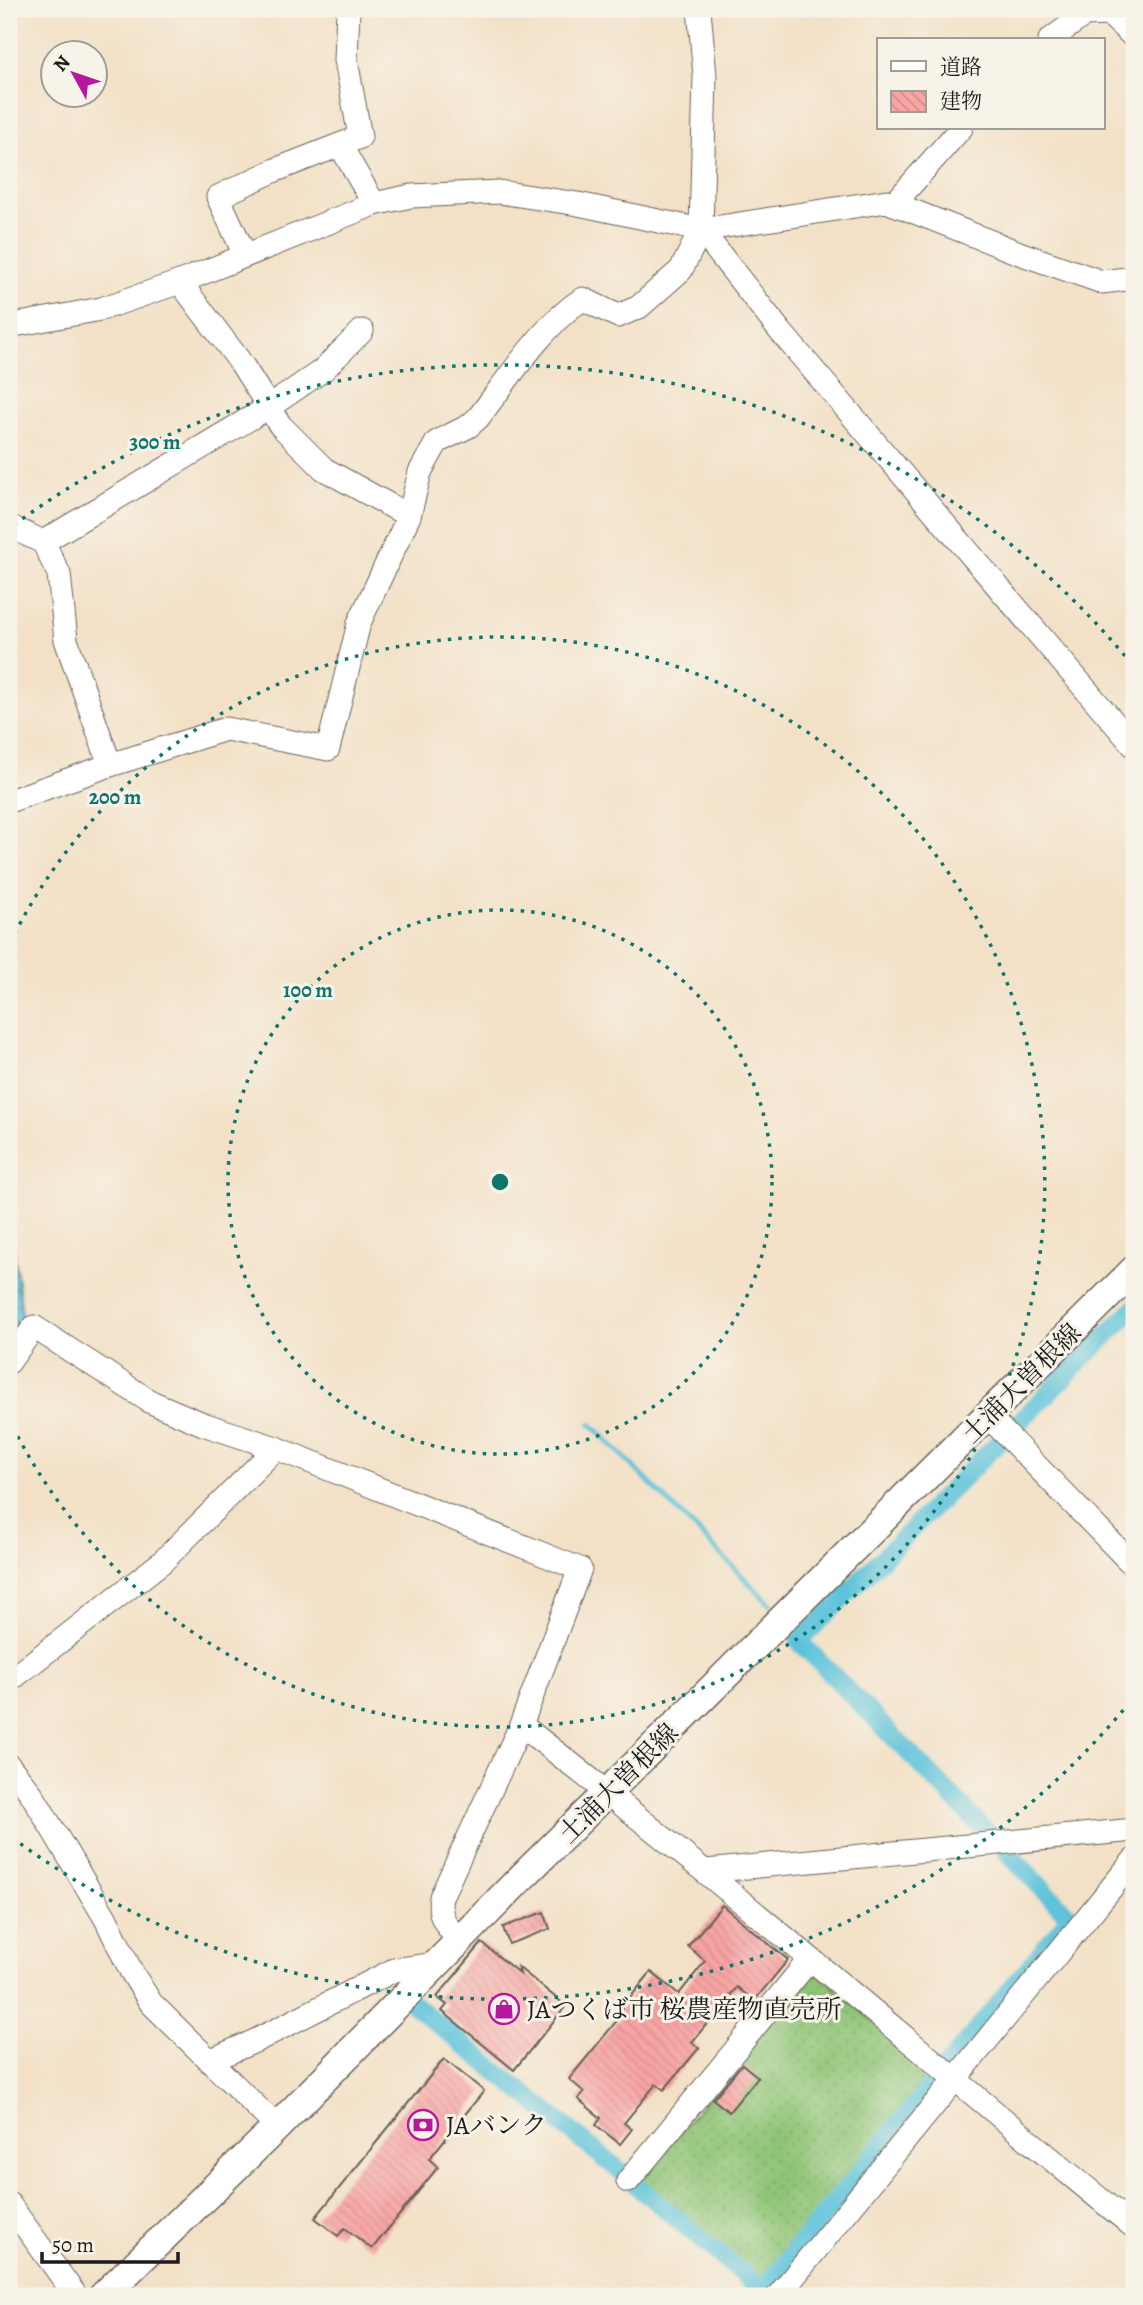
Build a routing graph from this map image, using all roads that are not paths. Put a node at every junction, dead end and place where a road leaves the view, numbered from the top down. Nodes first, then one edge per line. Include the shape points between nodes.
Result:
1 (348, 9) edge
2 (699, 9) edge
3 (1112, 11) edge
4 (1082, 12) edge
5 (1134, 37) edge
6 (1053, 38) edge
7 (959, 130) edge
8 (340, 145) junction
9 (374, 204) junction
10 (894, 204) junction
11 (701, 230) junction
12 (245, 255) junction
13 (1134, 278) edge
14 (180, 282) junction
15 (9, 326) edge
16 (362, 331) dead end
17 (269, 407) junction
18 (409, 516) junction
19 (9, 526) edge
20 (43, 541) junction
21 (1134, 746) edge
22 (110, 765) junction
23 (9, 801) edge
24 (1134, 1270) edge
25 (9, 1362) edge
26 (988, 1416) junction
27 (276, 1448) junction
28 (1134, 1566) edge
29 (9, 1681) edge
30 (521, 1725) junction
31 (9, 1766) edge
32 (609, 1793) junction
33 (1134, 1830) edge
34 (1134, 1860) edge
35 (706, 1871) junction
36 (459, 1942) junction
37 (810, 1959) junction
38 (437, 1964) junction
39 (209, 2061) junction
40 (954, 2080) junction
41 (277, 2127) junction
42 (628, 2181) dead end
43 (9, 2204) edge
44 (1134, 2227) edge
45 (76, 2296) edge
46 (103, 2296) edge
47 (778, 2296) edge

1 - 8 street via 346,60 360,138
2 - 11 street via 705,76
3 - 4 street
3 - 5 street
4 - 6 street
7 - 10 street
8 - 9 street
8 - 12 street via 218,197
9 - 11 street via 411,196 499,192
9 - 12 street
10 - 11 street via 887,201
10 - 13 street via 1102,282
11 - 18 street via 681,270 639,307 618,316 583,299 569,307 478,418 438,442 420,472
11 - 21 street via 780,331
12 - 14 street
14 - 15 street via 101,309
14 - 17 street
16 - 17 street via 323,370
17 - 18 street via 280,425 324,469
17 - 20 street
18 - 22 street via 359,623 328,749 226,729
19 - 20 street
20 - 22 street via 59,574 66,640
22 - 23 street
24 - 26 main road, 土浦大曽根線
25 - 27 street via 34,1328 151,1402
26 - 28 street
26 - 32 main road, 土浦大曽根線
27 - 29 street via 162,1562
27 - 30 street via 580,1569
30 - 32 street
30 - 36 street via 441,1897 441,1917
31 - 39 street via 31,1793 151,2003
32 - 35 street
32 - 36 main road, 土浦大曽根線
33 - 35 street
34 - 40 street
35 - 37 street
36 - 38 main road, 土浦大曽根線
37 - 40 street
37 - 42 street
38 - 39 street via 394,1970
38 - 41 main road, 土浦大曽根線
39 - 41 street
40 - 44 street
40 - 47 street
41 - 46 main road, 土浦大曽根線
43 - 45 street

